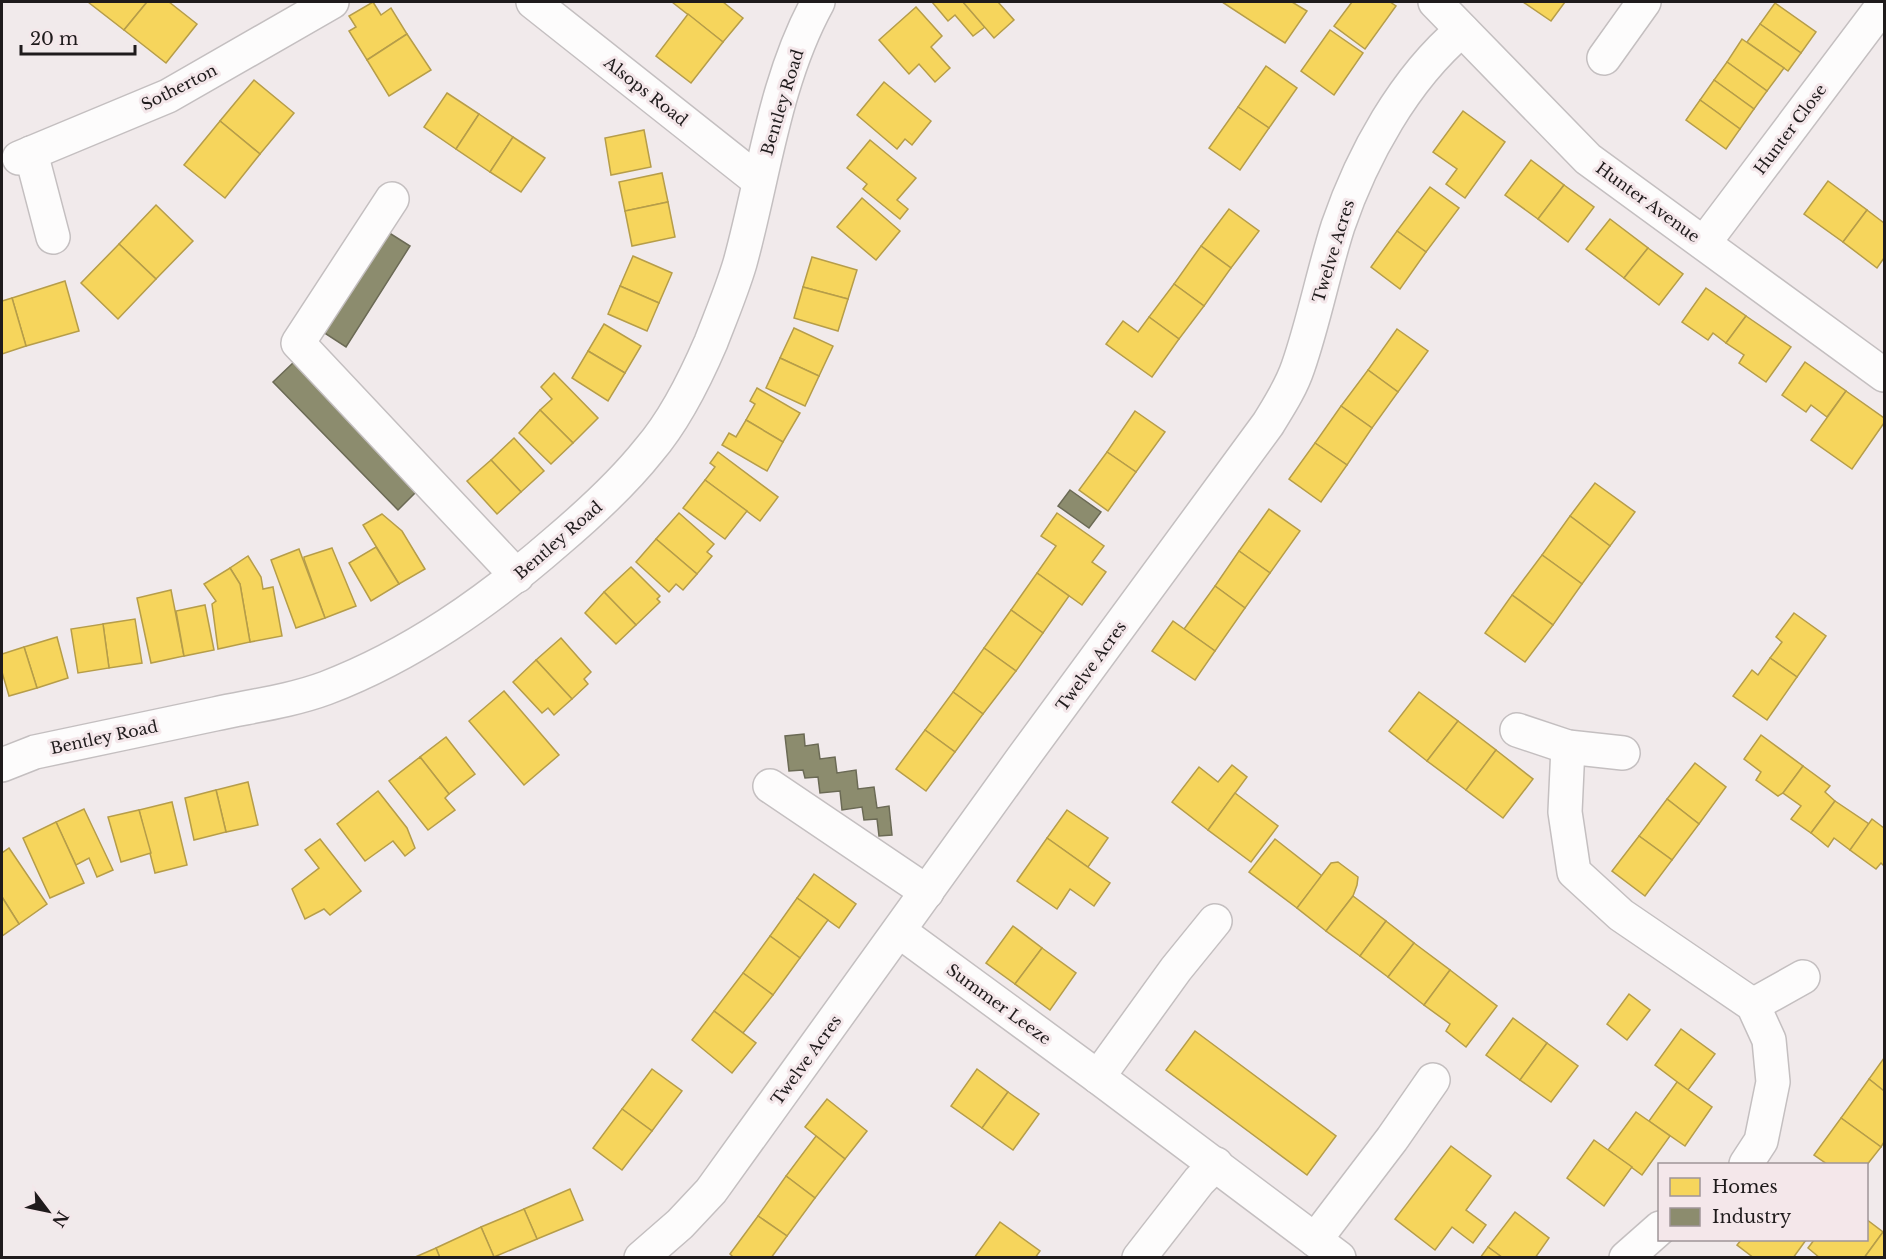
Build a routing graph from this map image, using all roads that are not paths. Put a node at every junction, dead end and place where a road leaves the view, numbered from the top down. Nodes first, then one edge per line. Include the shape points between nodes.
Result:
1 (332, 2) edge
2 (533, 2) edge
3 (818, 2) edge
4 (1435, 2) edge
5 (1644, 2) edge
6 (1873, 6) edge
7 (1462, 30) junction
8 (1604, 58) dead end
9 (759, 181) junction
10 (392, 199) dead end
11 (53, 237) dead end
12 (1704, 243) junction
13 (1884, 375) edge
14 (518, 576) junction
15 (1516, 730) dead end
16 (1569, 747) junction
17 (1623, 753) dead end
18 (2, 765) edge
19 (770, 786) dead end
20 (927, 892) junction
21 (1215, 921) dead end
22 (899, 931) junction
23 (1803, 977) dead end
24 (1753, 1005) junction
25 (1098, 1077) junction
26 (1433, 1080) dead end
27 (1747, 1163) edge
28 (1216, 1164) junction
29 (1658, 1229) edge
30 (1327, 1249) edge
31 (641, 1257) edge
32 (1139, 1257) edge
33 (1626, 1257) edge

1 - 11 street, Sotherton via 168,96 25,155
2 - 9 street, Alsops Road
3 - 9 street, Bentley Road via 808,18 783,86
4 - 7 street, Hunter Avenue
5 - 8 street
6 - 12 street, Hunter Close
7 - 12 street, Hunter Avenue via 1588,159
7 - 20 street, Twelve Acres via 1407,92 1369,153 1338,227 1298,369 1285,397
9 - 14 street, Bentley Road via 739,266 710,344 682,401 651,449 599,506
10 - 14 street via 298,343
12 - 13 street, Hunter Avenue
14 - 18 street, Bentley Road via 432,636 324,688 275,702 35,752
15 - 16 street
16 - 17 street
16 - 24 street via 1564,812 1574,872 1621,915
19 - 20 street
20 - 22 street, Twelve Acres
21 - 25 street
22 - 25 street, Summer Leeze
22 - 31 street, Twelve Acres via 711,1191
23 - 24 street
24 - 27 street via 1769,1040 1773,1082 1761,1141
25 - 28 street, Summer Leeze
26 - 30 street, Summer Leeze via 1392,1138
28 - 30 street, Summer Leeze
28 - 32 street
29 - 33 street

